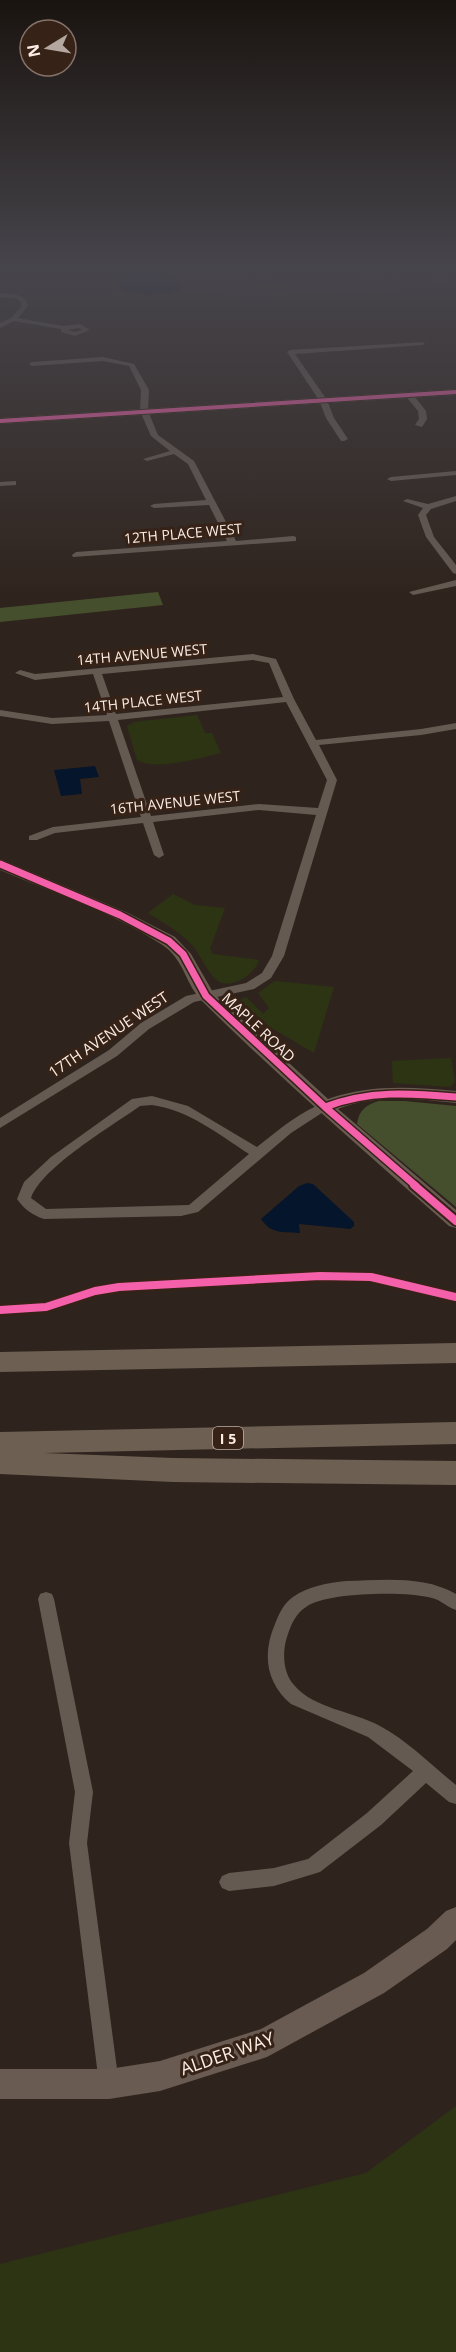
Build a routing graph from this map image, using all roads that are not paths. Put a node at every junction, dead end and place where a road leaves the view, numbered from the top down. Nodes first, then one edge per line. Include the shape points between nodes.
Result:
1 (139, 378) edge
2 (307, 378) edge
3 (456, 392) edge
4 (408, 394) junction
5 (322, 400) junction
6 (144, 411) junction
7 (0, 421) edge
8 (418, 425) dead end
9 (344, 439) dead end
10 (174, 452) junction
11 (147, 459) dead end
12 (456, 473) edge
13 (391, 479) dead end
14 (13, 483) dead end
15 (0, 484) edge
16 (456, 498) edge
17 (407, 501) dead end
18 (212, 502) junction
19 (154, 506) dead end
20 (428, 507) junction
21 (293, 539) dead end
22 (232, 542) junction
23 (76, 555) dead end
24 (456, 571) edge
25 (456, 583) edge
26 (414, 592) dead end
27 (266, 658) joint
28 (97, 672) junction
29 (20, 673) dead end
30 (289, 699) junction
31 (0, 713) edge
32 (113, 717) junction
33 (456, 726) edge
34 (313, 743) junction
35 (322, 812) junction
36 (147, 820) junction
37 (33, 838) dead end
38 (159, 855) dead end
39 (0, 864) edge
40 (206, 996) junction
41 (456, 1096) edge
42 (325, 1107) junction
43 (0, 1124) edge
44 (256, 1153) junction
45 (456, 1221) edge
46 (456, 1353) edge
47 (0, 1362) edge
48 (456, 1433) edge
49 (0, 1443) edge
50 (0, 1463) edge
51 (456, 1473) edge
52 (46, 1599) dead end
53 (456, 1602) edge
54 (425, 1772) junction
55 (456, 1796) edge
56 (229, 1882) dead end
57 (456, 1920) edge
58 (0, 2084) edge
59 (109, 2084) junction

1 - 6 street via 145,390
2 - 5 street
3 - 4 street
4 - 5 street
4 - 8 street via 422,411 423,419
5 - 6 street
5 - 9 street
6 - 7 street
6 - 10 street via 155,436
10 - 11 street
10 - 18 street via 191,463
12 - 13 street
14 - 15 street
16 - 20 street
17 - 20 street
18 - 19 street
18 - 22 street
20 - 24 street via 422,515 423,523
21 - 22 street, 12TH PLACE WEST
22 - 23 street, 12TH PLACE WEST
25 - 26 street
27 - 28 street, 14TH AVENUE WEST
27 - 30 street, 17TH AVENUE WEST via 273,661
28 - 29 street, 14TH AVENUE WEST via 35,677
28 - 32 street
30 - 32 street, 14TH PLACE WEST
30 - 34 street, 17TH AVENUE WEST
31 - 32 street, 14TH PLACE WEST via 51,721
32 - 36 street
33 - 34 street
34 - 35 street, 17TH AVENUE WEST via 332,780
35 - 36 street, 16TH AVENUE WEST via 259,807
35 - 40 street, 17TH AVENUE WEST via 278,957 267,975 250,986
36 - 37 street, 16TH AVENUE WEST via 53,830
36 - 38 street
39 - 40 street, MAPLE ROAD via 120,915 169,941 183,954
40 - 42 street, MAPLE ROAD
40 - 43 street, 17TH AVENUE WEST via 190,999 145,1026 113,1053
41 - 42 street via 371,1092
42 - 44 street
42 - 45 street, MAPLE ROAD
44 - 44 street via 194,1209 44,1214 24,1199 29,1185 56,1160 136,1102 154,1099 178,1106
46 - 47 highway
48 - 49 highway, I 5
50 - 51 highway via 173,1470
52 - 59 street via 84,1792 78,1844
53 - 54 street via 433,1590 417,1588 338,1588 303,1600 290,1610 277,1637 277,1668 283,1684 295,1696 363,1726 394,1745
54 - 55 street
54 - 56 street via 374,1819 313,1866 274,1877
57 - 59 street, ALDER WAY via 437,1939 374,1983 267,2042 160,2076
58 - 59 street, ALDER WAY

